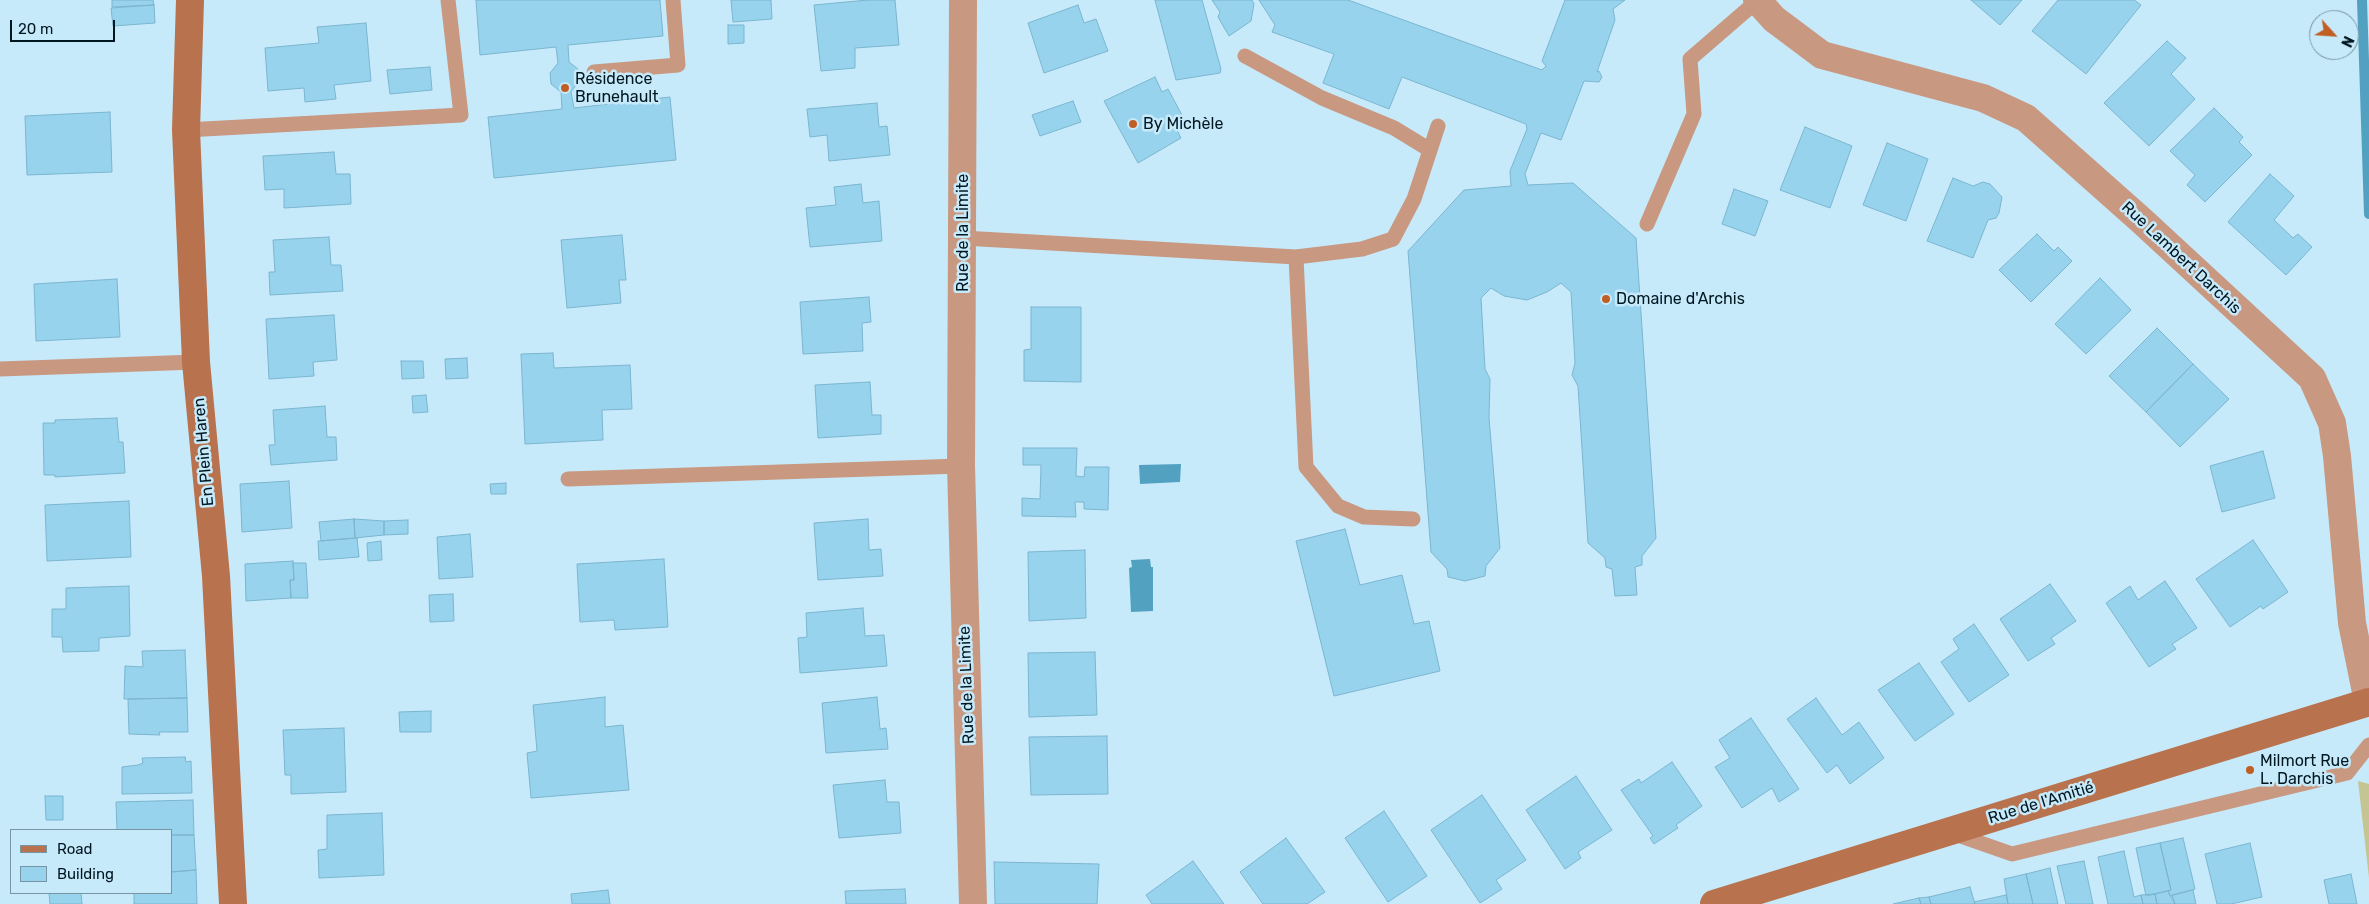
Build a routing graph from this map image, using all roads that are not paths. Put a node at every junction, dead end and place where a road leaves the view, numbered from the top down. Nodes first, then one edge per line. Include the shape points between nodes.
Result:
1 (190, 0) edge
2 (448, 0) edge
3 (673, 0) edge
4 (963, 0) edge
5 (1757, 0) edge
6 (1245, 56) dead end
7 (594, 72) dead end
8 (1438, 126) dead end
9 (186, 130) junction
10 (1430, 150) junction
11 (1647, 224) dead end
12 (963, 238) junction
13 (1296, 257) junction
14 (196, 362) junction
15 (0, 370) edge
16 (961, 466) junction
17 (568, 479) dead end
18 (1413, 519) dead end
19 (2368, 702) edge
20 (2369, 745) edge
21 (1947, 831) junction
22 (233, 904) edge
23 (974, 904) edge
24 (1714, 904) edge

1 - 9 street, En Plein Haren
2 - 9 lane via 461,115
3 - 7 lane via 678,65
4 - 12 street, Rue de la Limite
5 - 11 lane via 1690,59 1694,114
5 - 19 street, Rue Lambert Darchis via 1774,19 1822,55 1983,98 2026,118 2142,220 2312,378 2332,423 2352,623
6 - 10 lane via 1322,98 1394,128
8 - 10 lane
9 - 14 street, En Plein Haren
10 - 13 lane via 1414,199 1393,239 1362,249
12 - 13 lane
12 - 16 street, Rue de la Limite
13 - 18 lane via 1306,467 1338,506 1364,517
14 - 15 lane
14 - 22 street, En Plein Haren via 216,576
16 - 17 lane
16 - 23 street, Rue de la Limite
19 - 21 street, Rue de l'Amitié
20 - 21 lane via 2347,773 2012,854
21 - 24 street, Rue de l'Amitié

